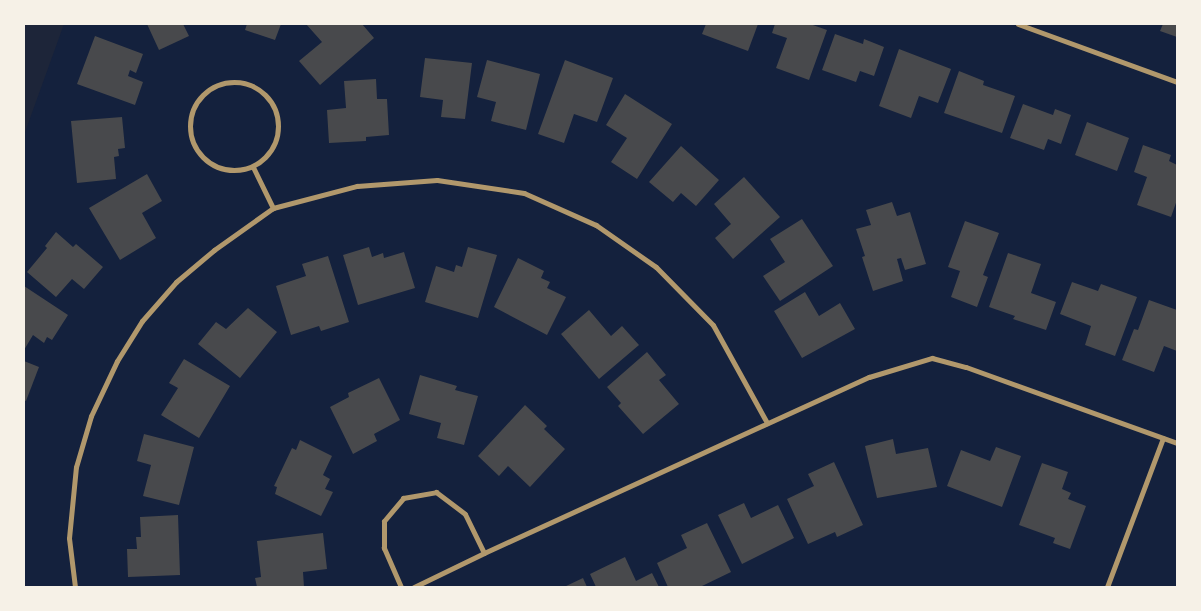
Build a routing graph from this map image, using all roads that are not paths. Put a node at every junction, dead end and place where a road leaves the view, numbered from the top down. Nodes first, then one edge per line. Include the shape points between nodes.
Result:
1 (1018, 24) edge
2 (1177, 82) edge
3 (253, 167) junction
4 (273, 208) junction
5 (767, 423) junction
6 (1163, 438) junction
7 (1177, 443) edge
8 (484, 553) junction
9 (75, 587) edge
10 (401, 587) edge
11 (414, 587) edge
12 (1107, 587) edge

1 - 2 street
3 - 3 street via 265,159 278,135 279,121 275,108 256,87 229,82 214,86 193,108 191,139 209,163 223,170
3 - 4 street
4 - 5 street via 357,186 437,180 524,193 596,225 656,267 713,325
4 - 9 street via 176,282 142,321 117,361 92,416 76,467 69,538
5 - 6 street via 869,377 932,358 966,367
5 - 8 street
6 - 7 street
6 - 12 street
8 - 10 street via 464,514 436,492 403,498 384,521 384,548
8 - 11 street

